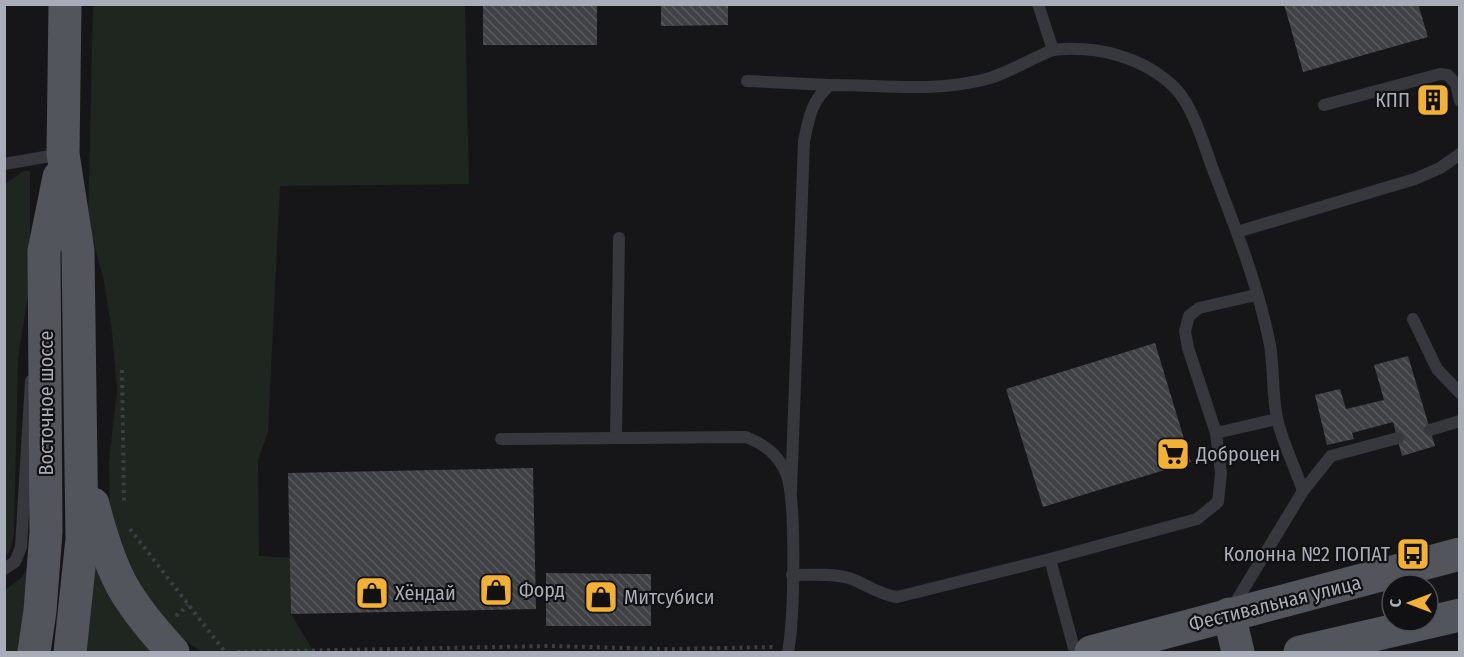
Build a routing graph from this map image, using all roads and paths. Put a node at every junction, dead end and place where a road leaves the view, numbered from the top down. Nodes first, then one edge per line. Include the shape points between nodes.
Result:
1 (65, 4) edge
2 (1038, 4) edge
3 (1053, 50) junction
4 (747, 81) dead end
5 (830, 85) junction
6 (1460, 101) edge
7 (1324, 105) dead end
8 (63, 154) junction
9 (1460, 154) edge
10 (4, 164) edge
11 (1237, 232) junction
12 (619, 238) dead end
13 (45, 291) junction
14 (1256, 295) junction
15 (1413, 319) dead end
16 (122, 370) dead end
17 (1460, 393) edge
18 (1277, 419) junction
19 (1460, 421) edge
20 (1430, 430) dead end
21 (1216, 433) junction
22 (616, 437) junction
23 (1398, 438) dead end
24 (501, 439) dead end
25 (81, 449) junction
26 (1303, 491) junction
27 (791, 492) junction
28 (124, 509) dead end
29 (124, 521) dead end
30 (1460, 554) edge
31 (1050, 559) junction
32 (4, 569) edge
33 (792, 574) junction
34 (1229, 614) junction
35 (1460, 615) edge
36 (789, 650) edge
37 (34, 652) edge
38 (70, 652) edge
39 (173, 652) edge
40 (225, 652) edge
41 (237, 652) edge
42 (1075, 652) edge
43 (1091, 652) edge
44 (1238, 652) edge
45 (1300, 652) edge

1 - 8 main road, Восточное шоссе
2 - 3 lane
3 - 5 lane via 969,83 937,88
3 - 11 lane via 1089,49 1123,56 1149,67 1177,89 1204,145
4 - 5 lane
5 - 27 lane via 813,104 804,141
6 - 7 lane via 1456,84 1448,75 1440,74
8 - 10 lane
8 - 13 main road, Восточное шоссе via 44,251
8 - 25 main road, Восточное шоссе via 78,251
9 - 11 lane via 1416,179
11 - 14 lane
12 - 22 lane
13 - 32 lane via 28,401 21,547 15,562
13 - 37 main road, Восточное шоссе via 46,532
14 - 18 lane via 1270,345
14 - 21 lane via 1199,308 1189,316 1185,331 1188,348
15 - 17 lane via 1437,369
16 - 28 path
18 - 21 lane
18 - 26 lane
19 - 20 lane
21 - 31 lane via 1221,488 1218,502 1210,512 1197,519
22 - 24 lane
22 - 27 lane via 746,437 764,444 775,456 786,472
23 - 26 lane via 1331,456
25 - 38 main road via 82,539
25 - 39 main road via 113,573 147,626
26 - 34 lane
27 - 33 lane
29 - 40 path
30 - 34 main road, Фестивальная улица
31 - 33 lane via 897,597 835,575
31 - 42 lane
33 - 36 lane
34 - 43 main road, Фестивальная улица
34 - 44 main road
35 - 45 main road
36 - 41 path via 548,646

